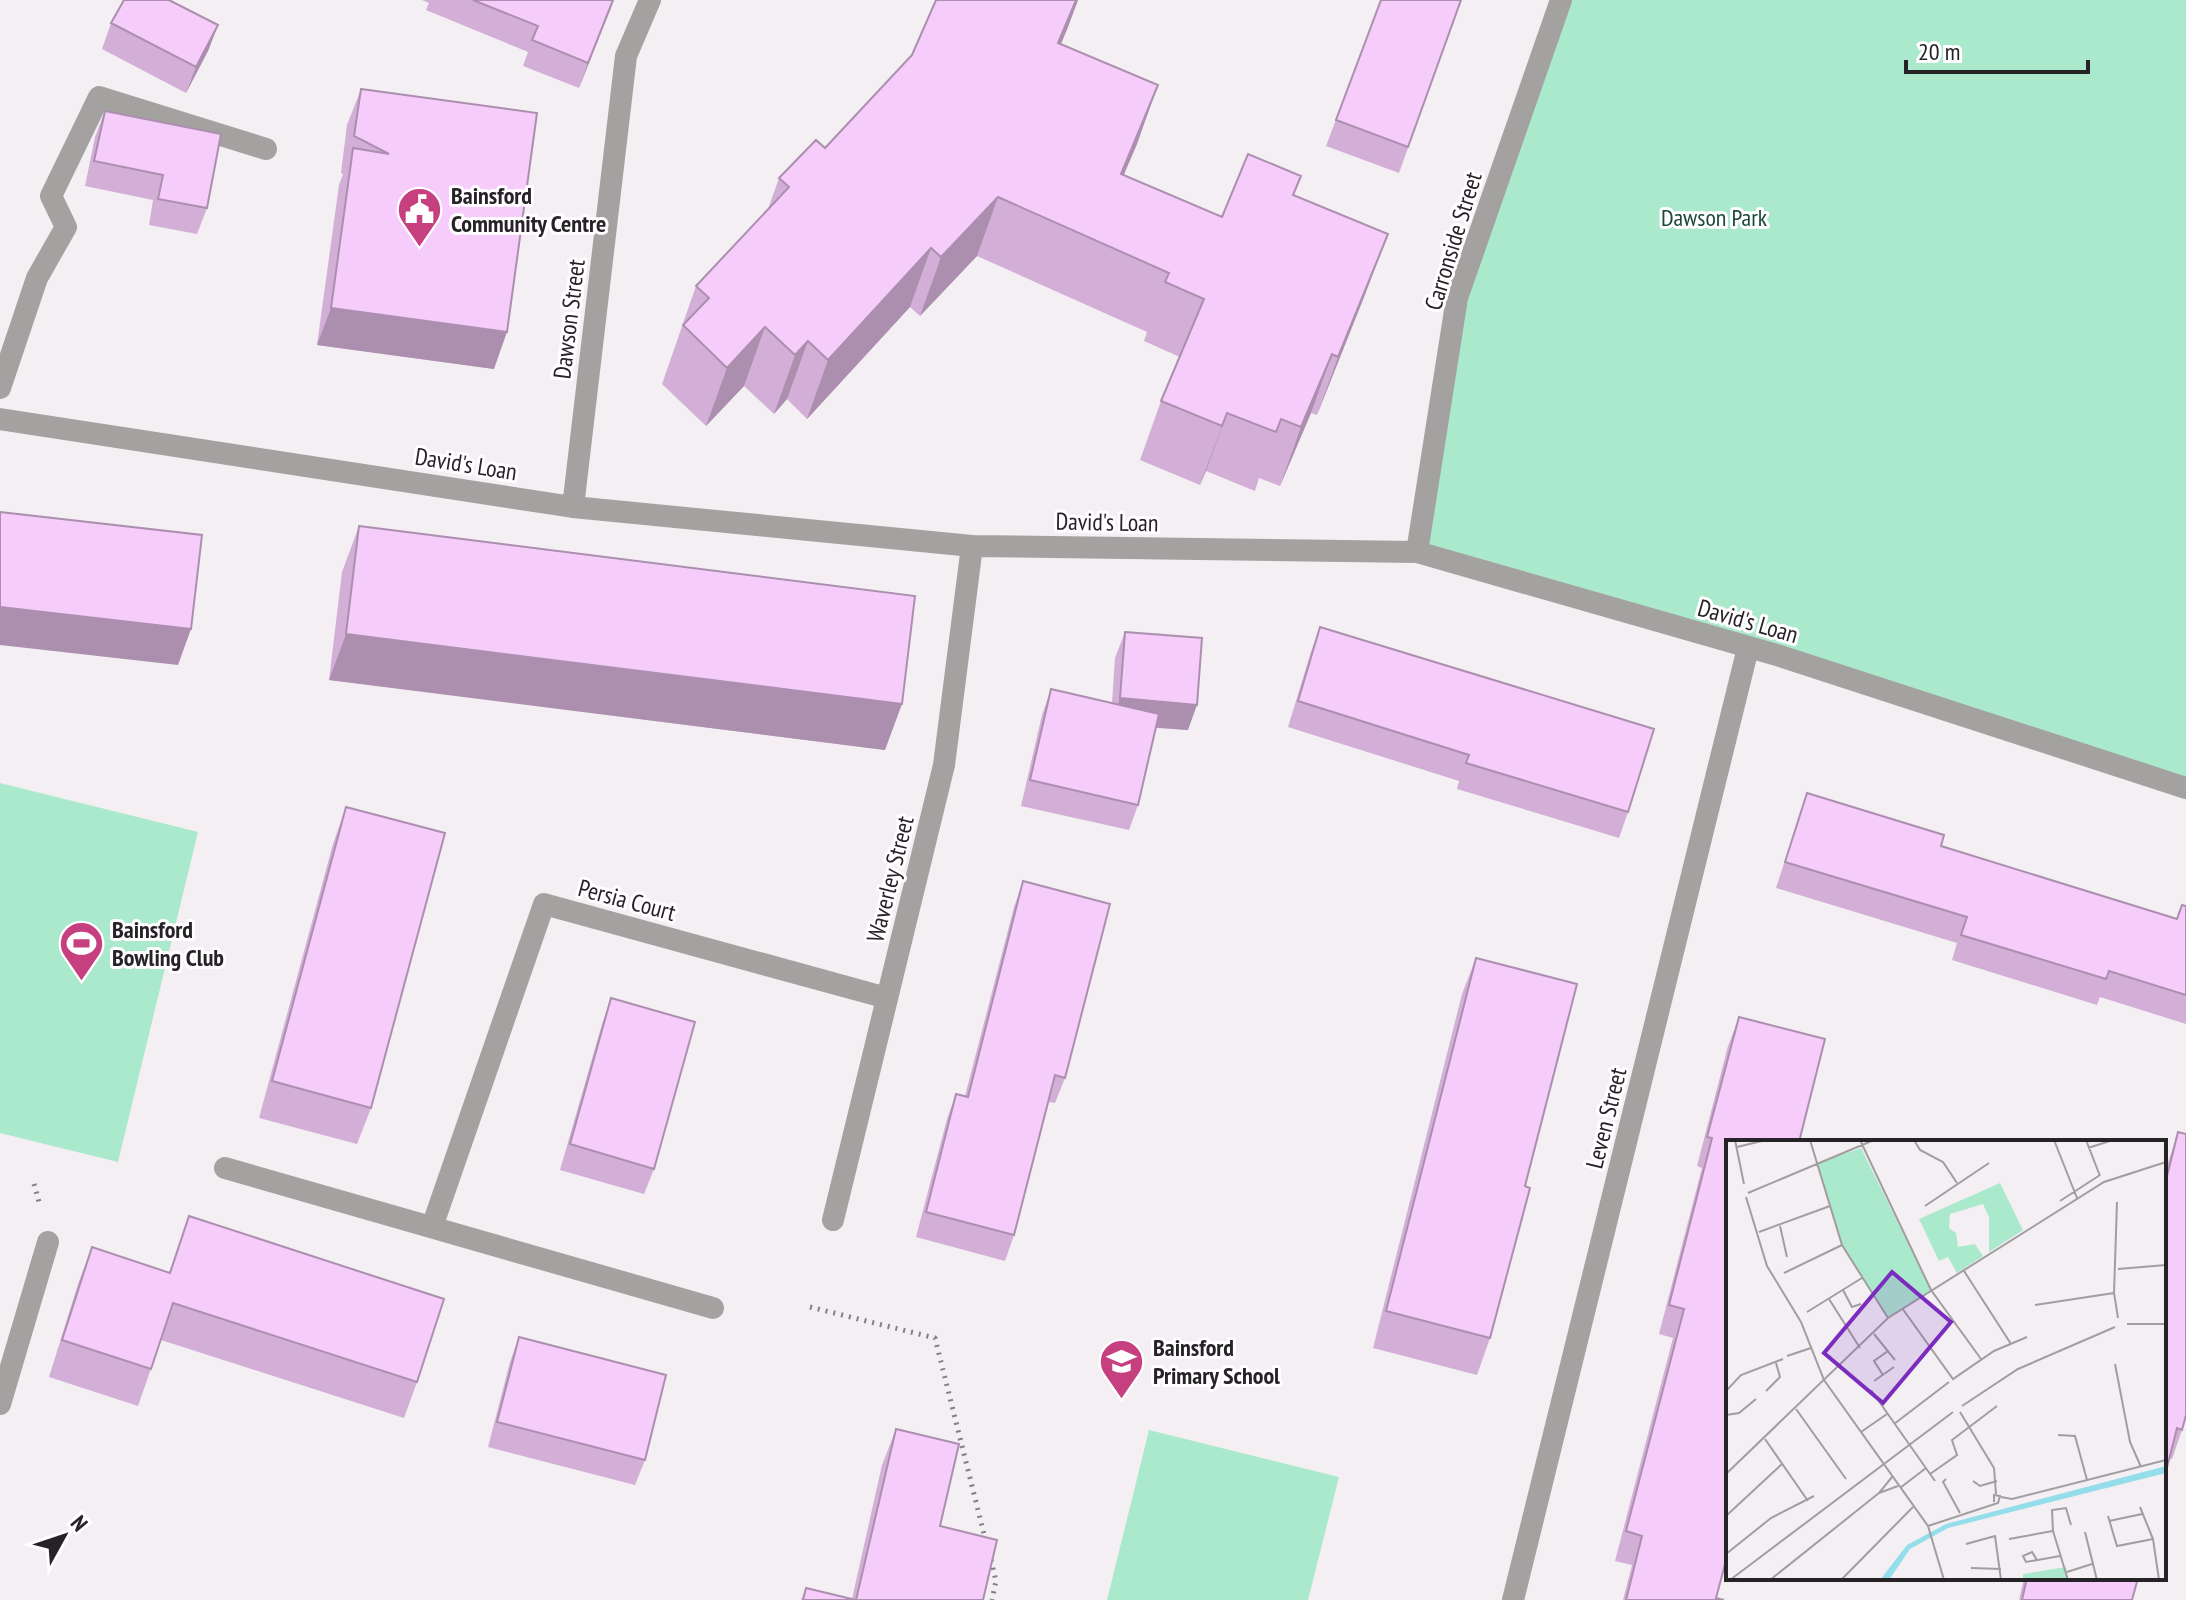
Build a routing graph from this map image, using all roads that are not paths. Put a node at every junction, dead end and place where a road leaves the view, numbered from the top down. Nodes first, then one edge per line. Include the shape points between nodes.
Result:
1 (650, 0) edge
2 (1561, 0) edge
3 (266, 149) dead end
4 (0, 388) edge
5 (0, 419) edge
6 (573, 507) junction
7 (972, 546) junction
8 (1417, 552) junction
9 (1748, 648) junction
10 (2186, 788) edge
11 (887, 998) junction
12 (225, 1168) dead end
13 (833, 1220) dead end
14 (432, 1227) junction
15 (48, 1242) dead end
16 (713, 1308) dead end
17 (0, 1404) edge
18 (1513, 1600) edge

1 - 6 street, Dawson Street via 626,56
2 - 8 street, Carronside Street via 1457,298
3 - 4 street via 99,97 51,196 66,227 37,278
5 - 6 street, David's Loan
6 - 7 street, David's Loan
7 - 8 street, David's Loan
7 - 11 street, Waverley Street via 944,765
8 - 9 street, David's Loan
9 - 10 street, David's Loan
9 - 18 street, Leven Street
11 - 13 street, Waverley Street
11 - 14 street, Persia Court via 544,904
12 - 14 street
14 - 16 street
15 - 17 street

